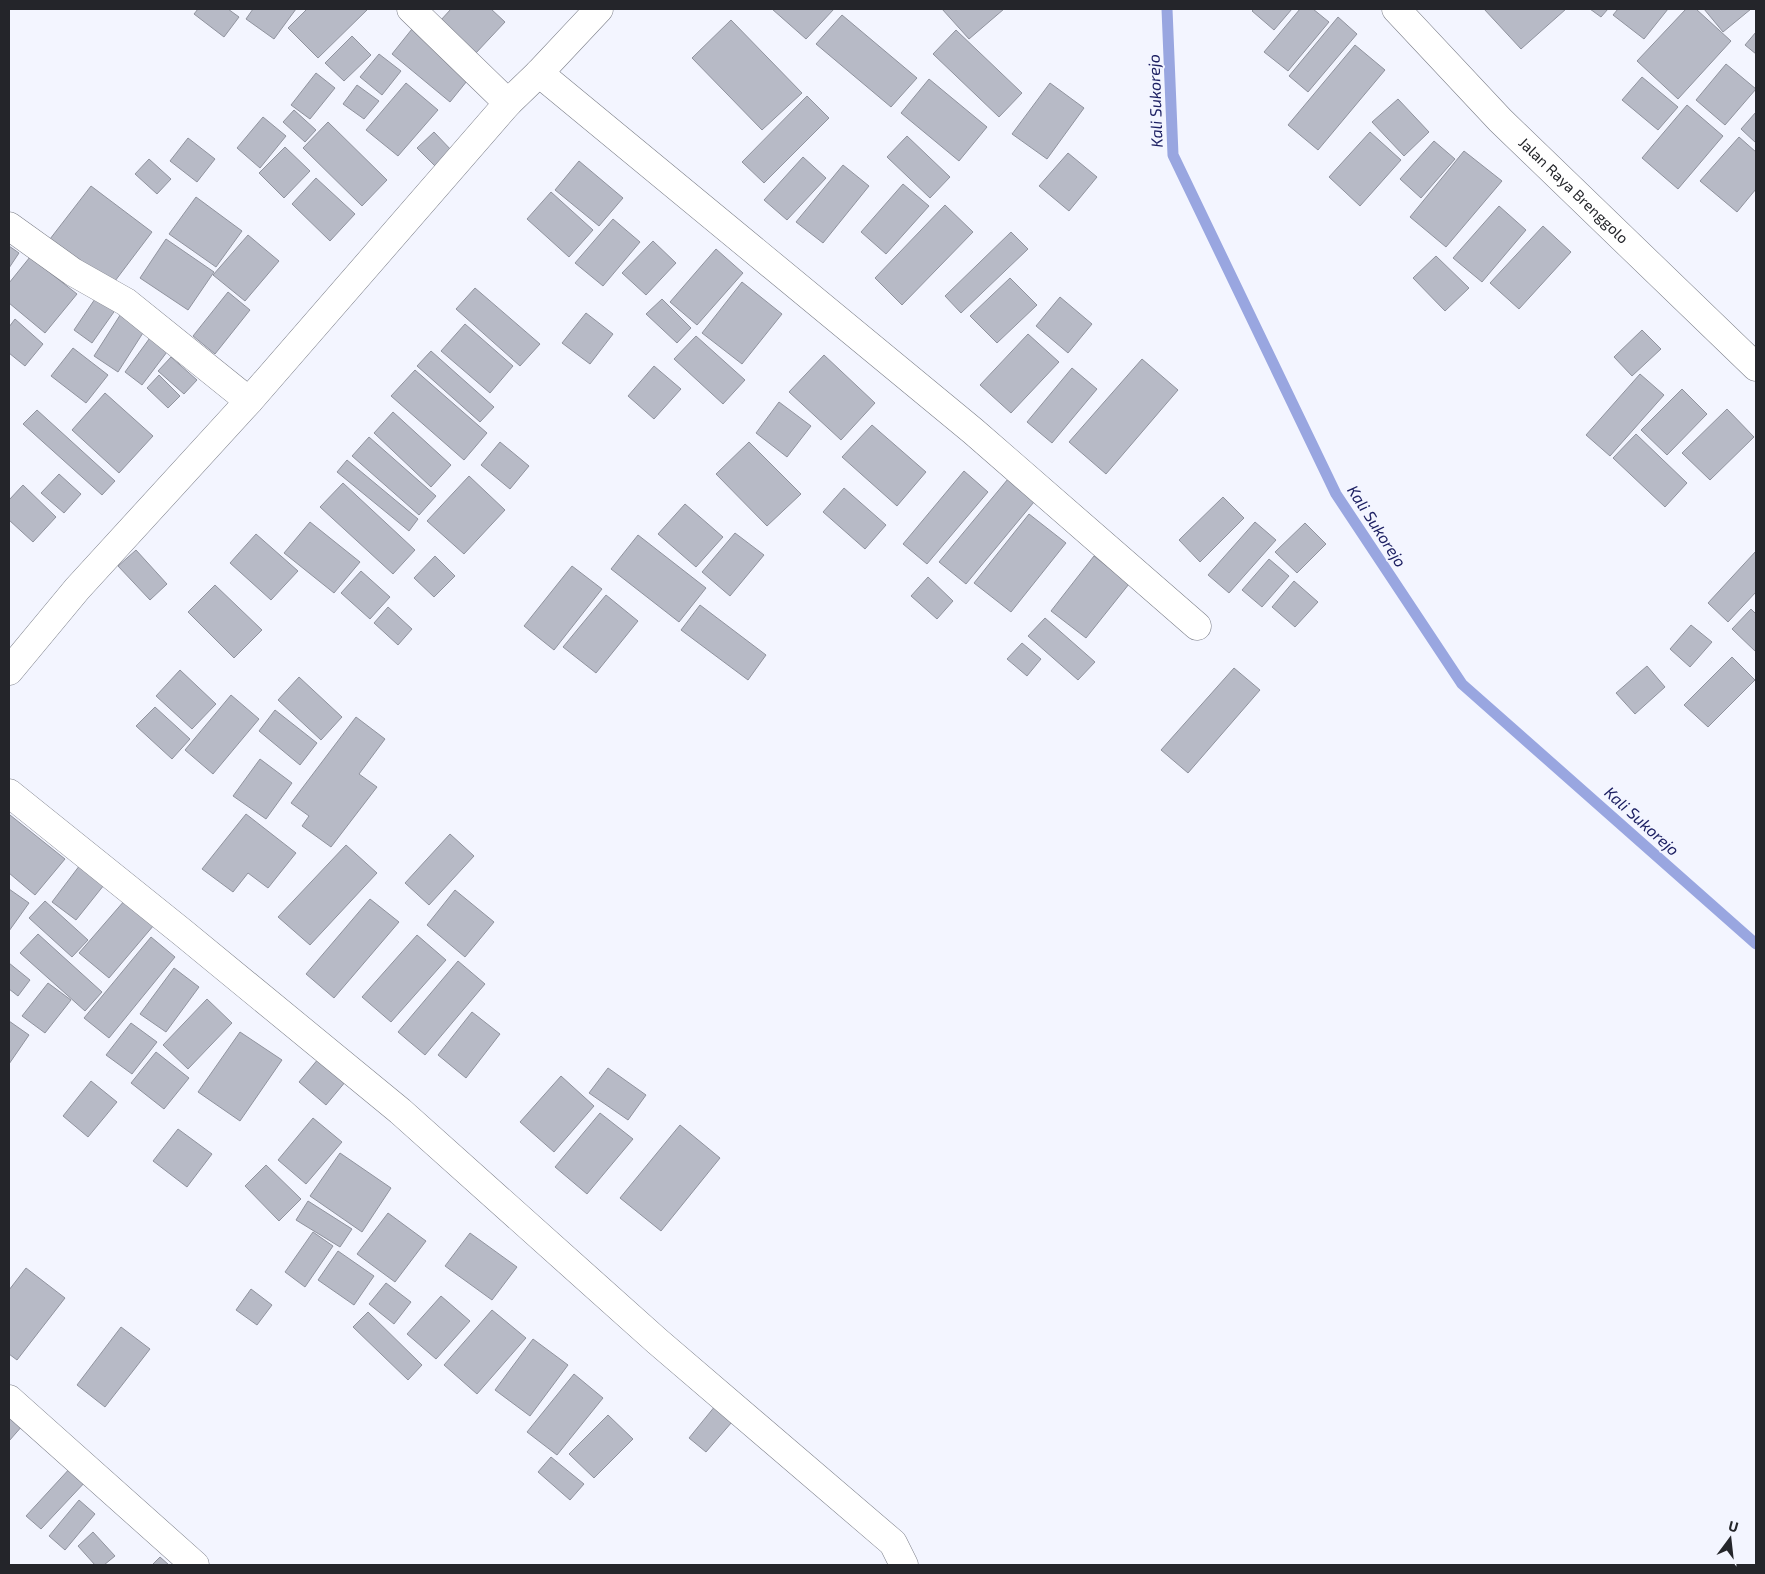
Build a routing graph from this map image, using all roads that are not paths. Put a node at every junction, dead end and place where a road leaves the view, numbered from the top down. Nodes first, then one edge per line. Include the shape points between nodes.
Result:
1 (411, 9) edge
2 (599, 9) edge
3 (1396, 9) edge
4 (539, 73) junction
5 (508, 103) junction
6 (9, 226) edge
7 (1756, 367) edge
8 (249, 401) junction
9 (1197, 626) dead end
10 (9, 671) edge
11 (9, 793) edge
12 (9, 1399) edge
13 (195, 1565) edge
14 (904, 1565) edge

1 - 5 street
2 - 4 street
3 - 7 street, Jalan Raya Brenggolo via 1500,120
4 - 5 street
4 - 9 street via 973,431
5 - 8 street
6 - 8 street via 73,272 126,302
8 - 10 street via 76,589
11 - 14 street via 400,1112 657,1341 893,1544
12 - 13 street

